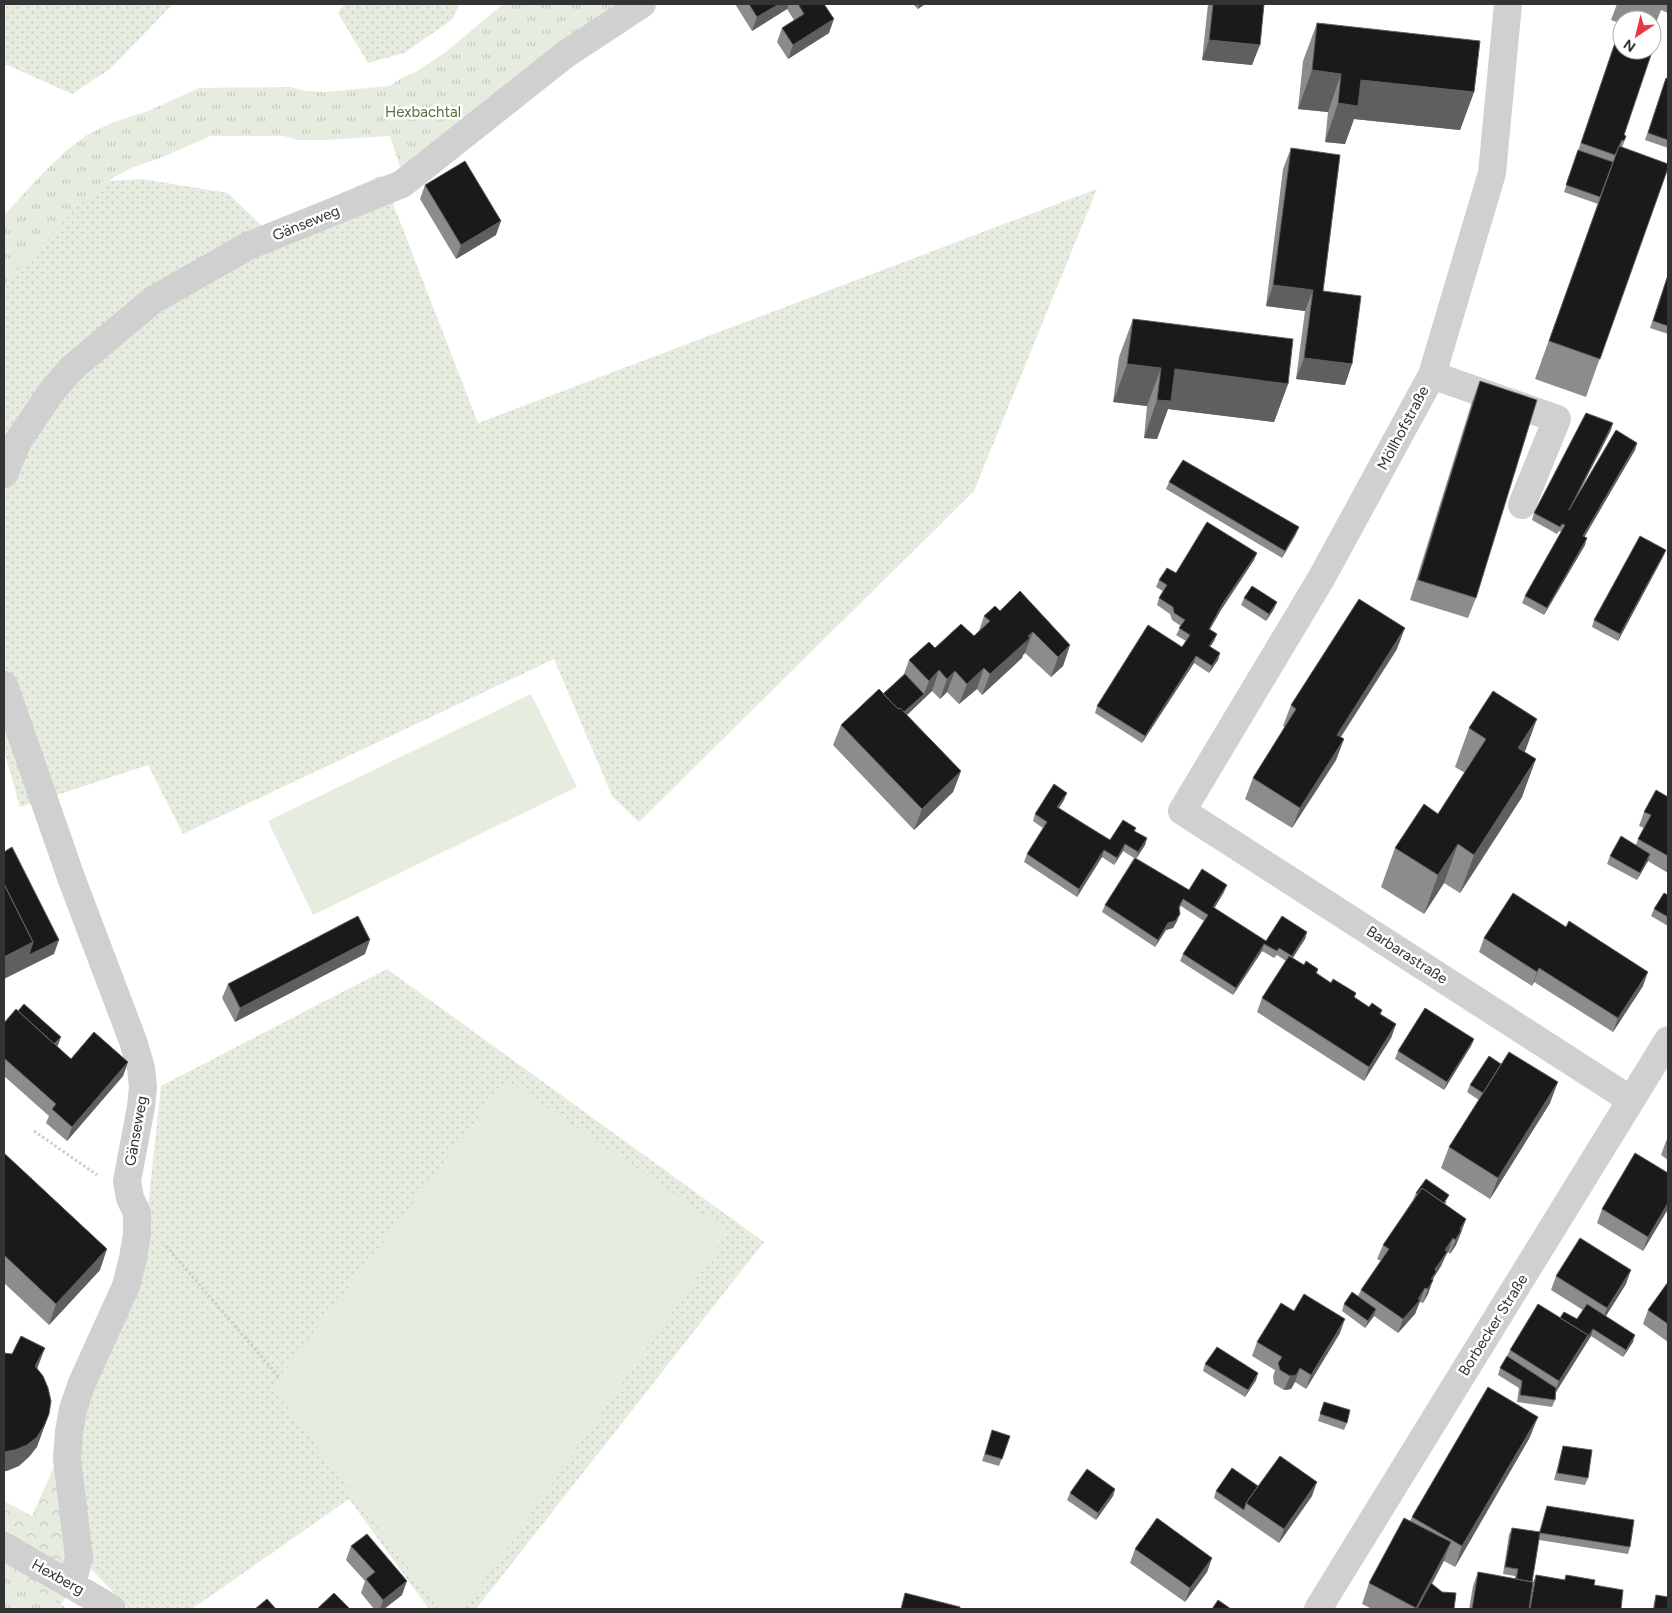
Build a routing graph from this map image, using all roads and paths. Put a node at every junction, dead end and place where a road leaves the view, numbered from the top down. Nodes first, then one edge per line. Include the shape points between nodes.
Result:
1 (642, 4) edge
2 (1508, 4) edge
3 (1432, 375) junction
4 (4, 474) edge
5 (1522, 505) dead end
6 (4, 685) edge
7 (1182, 811) joint
8 (1668, 1040) edge
9 (1631, 1100) junction
10 (4, 1546) edge
11 (72, 1584) junction
12 (112, 1609) edge
13 (1318, 1609) edge

1 - 4 street, Gänseweg via 566,54 402,184 248,246 153,300 72,368 52,391 18,442
2 - 3 street, Möllhofstraße via 1492,172
3 - 5 street via 1557,418
3 - 7 street, Möllhofstraße via 1322,577
6 - 11 street, Gänseweg via 72,880 133,1041 143,1088 127,1181 130,1198 138,1213 133,1258 126,1286 82,1383 69,1432 68,1475 78,1558
7 - 9 street, Barbarastraße
8 - 9 street, Borbecker Straße
9 - 13 street, Borbecker Straße
10 - 11 street, Hexberg
11 - 12 street, Hexberg

